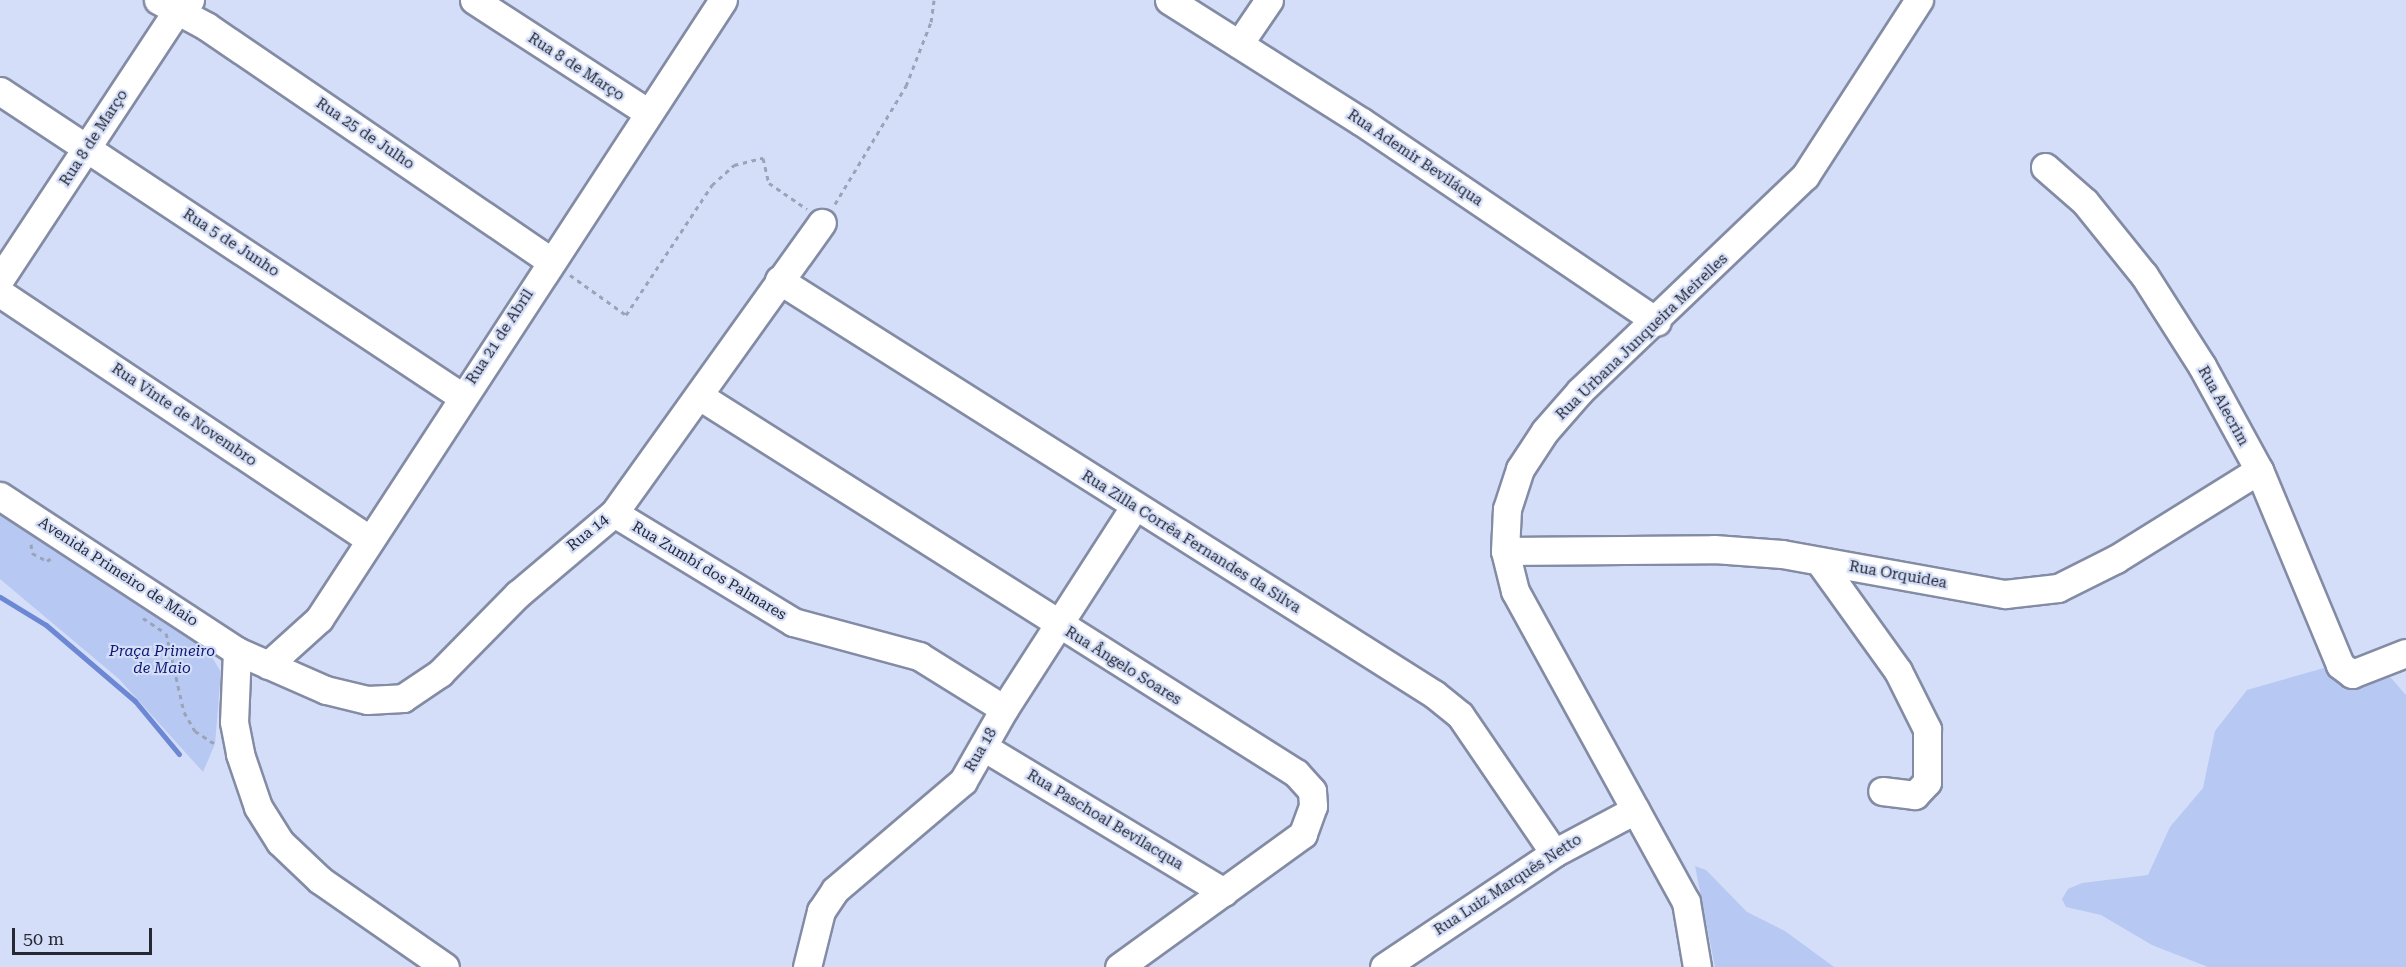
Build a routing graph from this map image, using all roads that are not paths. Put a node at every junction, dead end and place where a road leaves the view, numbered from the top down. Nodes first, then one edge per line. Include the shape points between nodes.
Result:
1 (474, 0) edge
2 (723, 0) edge
3 (1169, 0) edge
4 (1269, 0) edge
5 (1919, 0) edge
6 (176, 3) edge
7 (511, 10) edge
8 (1239, 44) junction
9 (0, 91) edge
10 (649, 113) junction
11 (88, 149) junction
12 (2045, 167) dead end
13 (826, 218) road end
14 (550, 261) junction
15 (0, 279) edge
16 (779, 280) junction
17 (0, 293) edge
18 (1657, 322) junction
19 (461, 396) junction
20 (701, 397) junction
21 (2259, 470) junction
22 (0, 496) edge
23 (1134, 507) junction
24 (614, 513) junction
25 (368, 538) junction
26 (1504, 551) junction
27 (1819, 561) junction
28 (1057, 626) junction
29 (237, 651) junction
30 (2406, 653) edge
31 (268, 665) junction
32 (1004, 708) junction
33 (985, 748) junction
34 (1882, 791) dead end
35 (1635, 810) junction
36 (1554, 853) junction
37 (1224, 892) junction
38 (808, 966) edge
39 (444, 967) edge
40 (1119, 967) edge
41 (1384, 967) edge
42 (1697, 967) edge

1 - 7 street, Rua 8 de Março
2 - 10 street, Rua 21 de Abril
3 - 8 street, Rua Ademir Beviláqua
4 - 8 street
5 - 18 street, Rua Urbana Junqueira Meirelles via 1805,176
6 - 11 street, Rua 8 de Março
6 - 14 street, Rua 25 de Julho
7 - 10 street, Rua 8 de Março
8 - 18 street, Rua Ademir Beviláqua
9 - 11 street, Rua 5 de Junho
10 - 14 street, Rua 21 de Abril
11 - 15 street, Rua 8 de Março
11 - 19 street, Rua 5 de Junho
12 - 21 street, Rua Alecrim via 2085,202 2144,275 2202,366
13 - 16 street, Rua 14
14 - 19 street, Rua 21 de Abril
16 - 20 street, Rua 14
16 - 23 street, Rua Zilla Corrêa Fernandes da Silva
17 - 25 street, Rua Vinte de Novembro
18 - 26 street, Rua Urbana Junqueira Meirelles via 1580,391 1545,431 1517,479 1507,509
19 - 25 street, Rua 21 de Abril
20 - 24 street, Rua 14
20 - 28 street, Rua Ângelo Soares
21 - 27 street, Rua Orquidea via 2116,559 2058,588 2005,594
21 - 30 street, Rua Alecrim via 2340,665 2352,674
22 - 29 street, Avenida Primeiro de Maio
23 - 28 street, Rua 18
23 - 36 street, Rua Zilla Corrêa Fernandes da Silva via 1434,694 1460,715
24 - 31 street, Rua 14 via 518,594 440,673 403,698 367,700
24 - 32 street, Rua Zumbí dos Palmares via 793,622 919,656
25 - 31 street, Rua 21 de Abril via 319,619
26 - 27 street, Rua Orquidea via 1714,549
26 - 35 street, Rua Urbana Junqueira Meirelles via 1515,591 1548,657
27 - 34 street via 1898,671 1927,729 1927,782 1915,795
28 - 32 street, Rua 18
28 - 37 street, Rua Ângelo Soares via 1296,772 1312,791 1314,806 1303,834
29 - 31 street, Avenida Primeiro de Maio
29 - 39 street via 234,722 240,754 258,807 280,842 320,880
32 - 33 street, Rua 18
33 - 37 street, Rua Paschoal Bevilacqua
33 - 38 street, Rua 18 via 963,782 940,805 836,891 821,911
35 - 36 street, Rua Luiz Marquês Netto
35 - 42 street, Rua Urbana Junqueira Meirelles via 1686,902
36 - 41 street, Rua Luiz Marquês Netto
37 - 40 street, Rua Ângelo Soares

